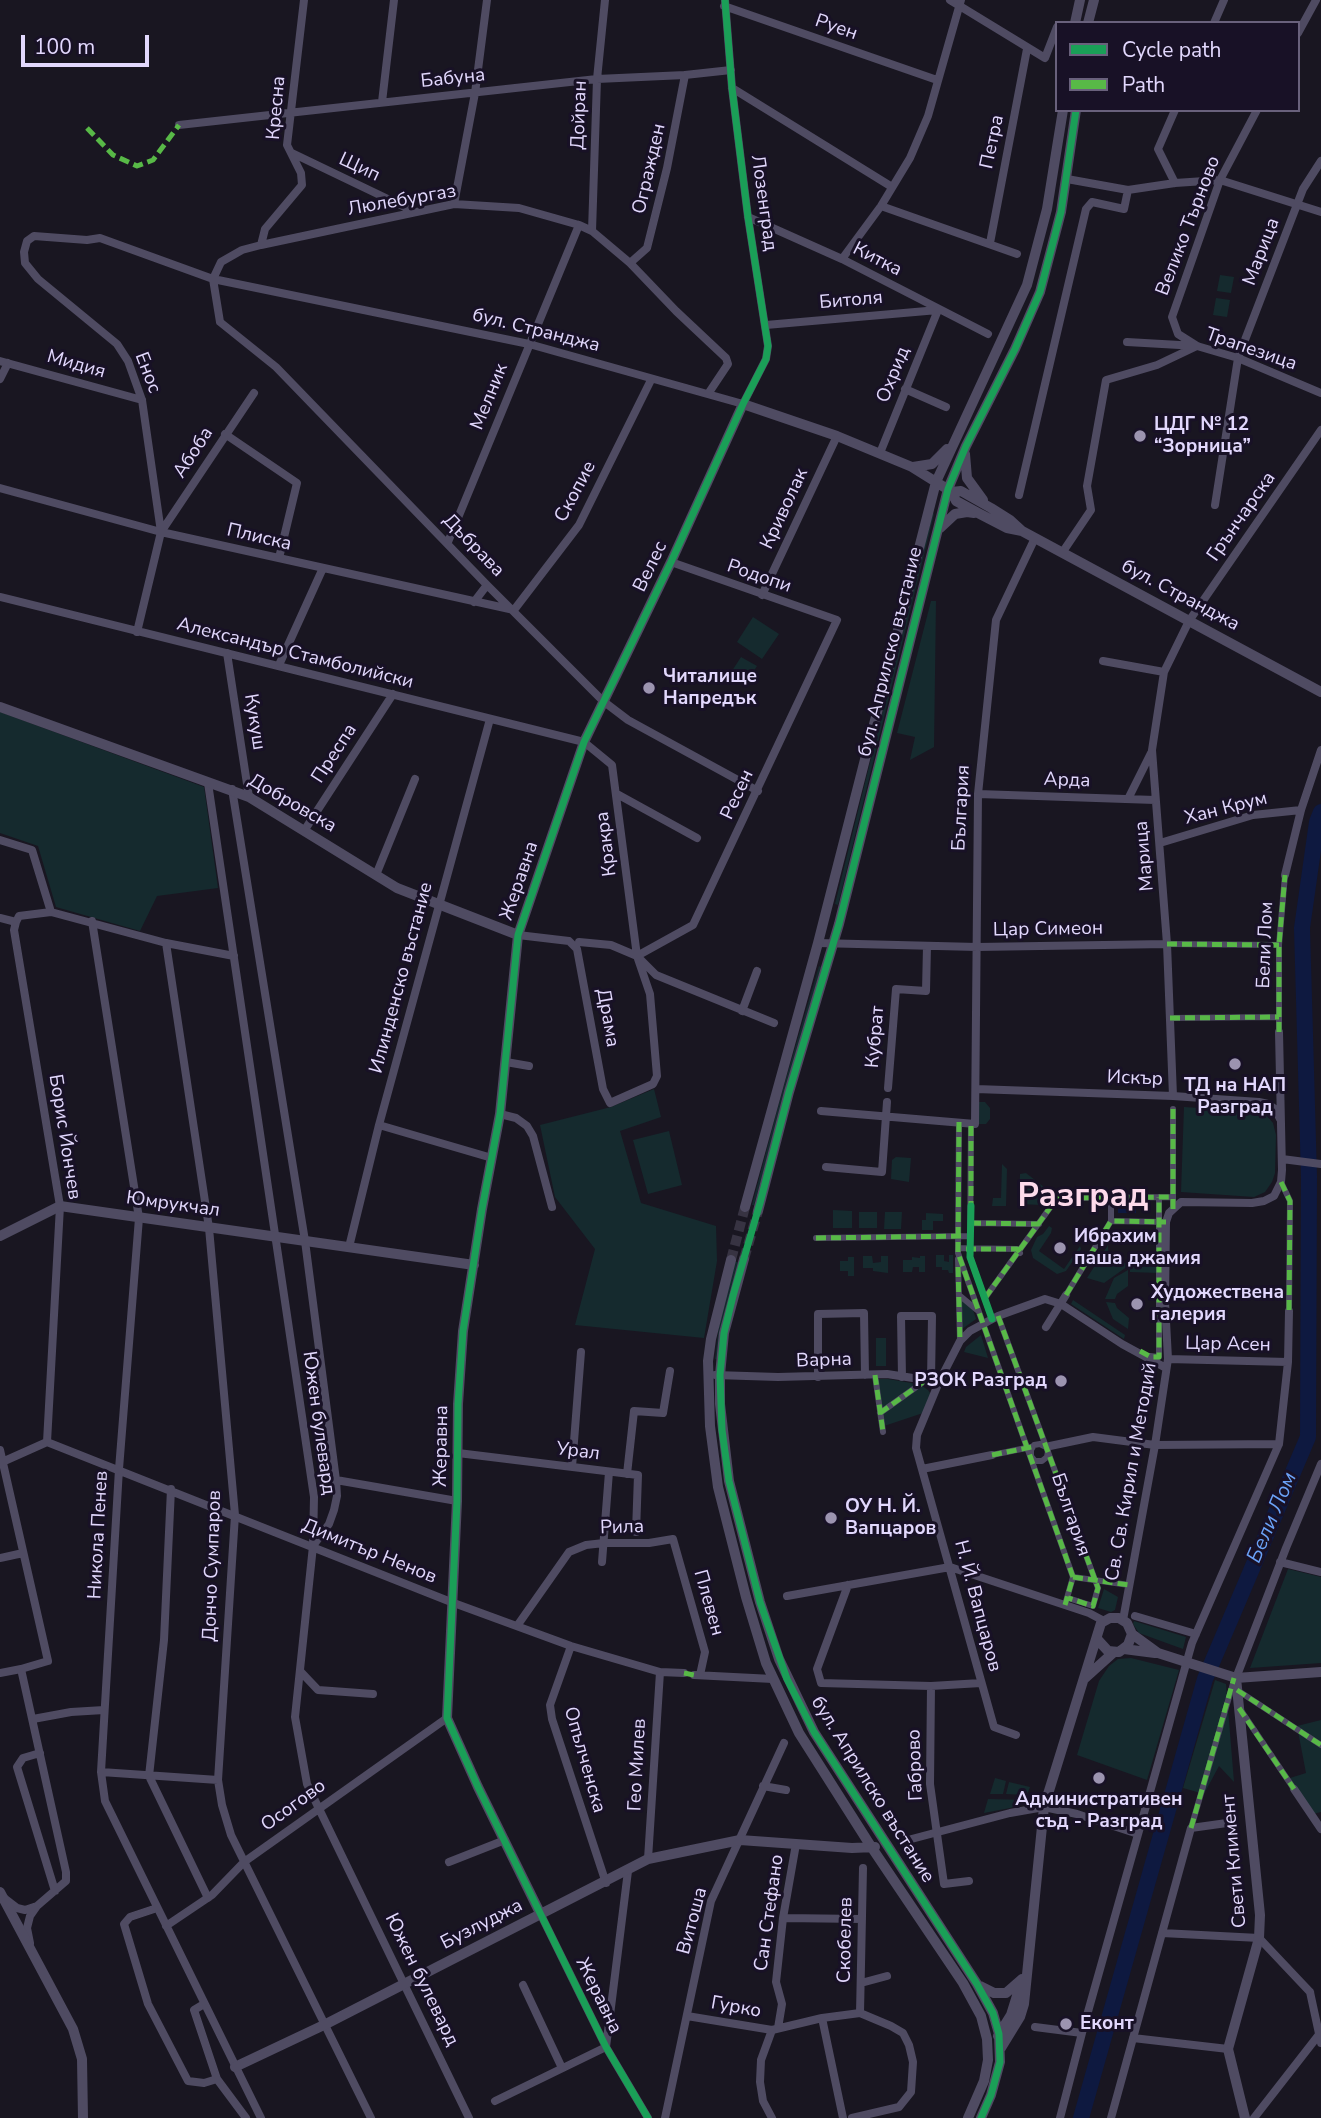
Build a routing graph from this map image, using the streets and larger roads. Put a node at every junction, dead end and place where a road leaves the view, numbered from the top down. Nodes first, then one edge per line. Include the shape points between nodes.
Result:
1 (304, 0) edge
2 (394, 0) edge
3 (487, 0) edge
4 (605, 0) edge
5 (950, 0) edge
6 (1080, 0) edge
7 (1094, 0) edge
8 (1224, 0) edge
9 (1316, 0) edge
10 (960, 2) edge
11 (725, 3) edge
12 (1075, 21) edge
13 (1089, 21) edge
14 (1215, 21) edge
15 (1300, 29) edge
16 (1055, 31) edge
17 (1027, 49) junction
18 (730, 70) junction
19 (685, 75) junction
20 (597, 79) junction
21 (937, 80) junction
22 (732, 88) junction
23 (475, 93) junction
24 (382, 102) junction
25 (291, 111) junction
26 (1063, 112) edge
27 (1076, 112) edge
28 (1174, 112) edge
29 (1256, 112) edge
30 (179, 125) dead end
31 (289, 152) junction
32 (1321, 160) edge
33 (1067, 179) junction
34 (1220, 180) junction
35 (1175, 183) junction
36 (892, 187) junction
37 (1128, 190) junction
38 (454, 204) junction
39 (1297, 205) junction
40 (881, 206) junction
41 (415, 212) junction
42 (1321, 212) edge
43 (748, 217) junction
44 (579, 225) junction
45 (592, 231) junction
46 (100, 238) joint
47 (990, 243) junction
48 (261, 245) junction
49 (1017, 254) dead end
50 (842, 259) junction
51 (630, 263) junction
52 (213, 279) junction
53 (938, 310) junction
54 (766, 324) junction
55 (988, 334) dead end
56 (1127, 342) dead end
57 (528, 344) junction
58 (1197, 346) junction
59 (1238, 358) junction
60 (4, 362) edge
61 (0, 379) edge
62 (651, 380) junction
63 (905, 389) junction
64 (254, 393) dead end
65 (1321, 393) edge
66 (708, 394) junction
67 (142, 400) junction
68 (743, 404) junction
69 (946, 407) dead end
70 (1321, 430) edge
71 (225, 435) junction
72 (837, 436) junction
73 (953, 443) junction
74 (966, 446) junction
75 (880, 453) junction
76 (912, 467) junction
77 (936, 482) junction
78 (0, 488) edge
79 (950, 491) junction
80 (1019, 495) dead end
81 (1215, 505) dead end
82 (991, 508) junction
83 (980, 514) junction
84 (937, 531) junction
85 (1022, 531) junction
86 (161, 532) junction
87 (1035, 538) junction
88 (448, 542) junction
89 (1062, 553) junction
90 (279, 558) junction
91 (671, 562) junction
92 (323, 568) junction
93 (487, 585) junction
94 (762, 595) junction
95 (0, 597) edge
96 (474, 602) junction
97 (514, 610) junction
98 (837, 620) joint
99 (1189, 621) junction
100 (137, 632) junction
101 (227, 653) junction
102 (1102, 661) dead end
103 (279, 665) junction
104 (1164, 673) junction
105 (1321, 692) edge
106 (393, 695) junction
107 (603, 701) junction
108 (0, 707) edge
109 (490, 719) junction
110 (584, 741) junction
111 (1152, 750) junction
112 (1321, 750) edge
113 (415, 779) dead end
114 (208, 783) junction
115 (232, 789) junction
116 (758, 791) junction
117 (617, 794) junction
118 (978, 794) junction
119 (249, 797) junction
120 (1128, 799) junction
121 (1156, 800) junction
122 (1301, 810) junction
123 (304, 831) junction
124 (697, 838) dead end
125 (0, 840) edge
126 (1160, 843) junction
127 (376, 875) junction
128 (1285, 875) joint
129 (438, 904) junction
130 (51, 912) junction
131 (0, 918) edge
132 (92, 921) junction
133 (16, 922) junction
134 (518, 935) junction
135 (579, 942) dead end
136 (166, 943) junction
137 (818, 943) junction
138 (834, 943) junction
139 (1167, 944) junction
140 (1279, 945) junction
141 (927, 946) junction
142 (977, 947) junction
143 (234, 956) junction
144 (636, 956) junction
145 (757, 971) dead end
146 (742, 1011) junction
147 (1279, 1017) junction
148 (1170, 1018) junction
149 (774, 1023) dead end
150 (1279, 1032) joint
151 (506, 1062) junction
152 (529, 1066) dead end
153 (888, 1088) dead end
154 (976, 1089) junction
155 (1173, 1096) junction
156 (887, 1102) dead end
157 (610, 1103) joint
158 (1173, 1109) dead end
159 (821, 1111) dead end
160 (500, 1114) junction
161 (886, 1117) junction
162 (959, 1122) junction
163 (971, 1124) junction
164 (1282, 1124) junction
165 (379, 1125) junction
166 (492, 1158) junction
167 (1282, 1159) junction
168 (1321, 1164) edge
169 (826, 1167) dead end
170 (1281, 1182) junction
171 (1159, 1197) junction
172 (1111, 1198) junction
173 (1173, 1204) junction
174 (60, 1206) junction
175 (552, 1207) dead end
176 (745, 1207) tunnel mouth
177 (758, 1211) tunnel mouth
178 (139, 1217) junction
179 (1111, 1221) junction
180 (1163, 1222) junction
181 (971, 1223) junction
182 (1039, 1224) junction
183 (209, 1228) junction
184 (0, 1236) edge
185 (970, 1236) junction
186 (958, 1237) junction
187 (278, 1238) junction
188 (816, 1238) dead end
189 (301, 1241) junction
190 (349, 1247) junction
191 (970, 1249) junction
192 (958, 1251) junction
193 (1020, 1252) junction
194 (744, 1259) tunnel mouth
195 (731, 1260) tunnel mouth
196 (474, 1265) junction
197 (1066, 1295) joint
198 (959, 1296) junction
199 (985, 1298) junction
200 (1060, 1304) junction
201 (1289, 1311) joint
202 (978, 1312) junction
203 (995, 1318) junction
204 (982, 1324) junction
205 (1045, 1327) dead end
206 (960, 1341) junction
207 (1140, 1351) dead end
208 (581, 1352) dead end
209 (1288, 1362) junction
210 (1167, 1364) junction
211 (670, 1371) dead end
212 (714, 1375) junction
213 (865, 1375) junction
214 (875, 1375) junction
215 (818, 1377) junction
216 (902, 1377) junction
217 (932, 1381) junction
218 (880, 1413) junction
219 (883, 1432) dead end
220 (47, 1442) junction
221 (1279, 1444) junction
222 (1155, 1445) junction
223 (1030, 1447) junction
224 (1047, 1448) junction
225 (0, 1450) edge
226 (458, 1453) junction
227 (992, 1455) joint
228 (1031, 1456) junction
229 (2, 1463) edge
230 (1321, 1464) edge
231 (572, 1467) junction
232 (118, 1469) junction
233 (922, 1469) junction
234 (610, 1472) junction
235 (627, 1474) junction
236 (336, 1480) junction
237 (170, 1489) junction
238 (457, 1501) junction
239 (235, 1515) junction
240 (636, 1531) dead end
241 (673, 1539) joint
242 (604, 1543) junction
243 (313, 1546) junction
244 (23, 1553) junction
245 (0, 1558) edge
246 (602, 1562) dead end
247 (1280, 1562) junction
248 (950, 1567) junction
249 (1321, 1572) edge
250 (1073, 1577) junction
251 (1095, 1580) junction
252 (848, 1585) junction
253 (1129, 1585) junction
254 (787, 1596) dead end
255 (451, 1602) junction
256 (1066, 1602) junction
257 (1092, 1610) junction
258 (1135, 1616) dead end
259 (1104, 1620) junction
260 (1124, 1620) junction
261 (517, 1626) junction
262 (1132, 1634) junction
263 (1196, 1634) junction
264 (1097, 1639) junction
265 (570, 1646) junction
266 (1119, 1651) junction
267 (1158, 1653) junction
268 (1187, 1662) junction
269 (22, 1669) junction
270 (300, 1671) junction
271 (660, 1672) junction
272 (1321, 1672) edge
273 (0, 1673) edge
274 (684, 1673) joint
275 (697, 1675) junction
276 (773, 1679) junction
277 (1081, 1681) junction
278 (1236, 1682) junction
279 (981, 1683) junction
280 (931, 1686) junction
281 (373, 1694) dead end
282 (1239, 1708) junction
283 (104, 1710) junction
284 (447, 1718) junction
285 (33, 1719) junction
286 (1016, 1735) dead end
287 (784, 1742) dead end
288 (1321, 1745) edge
289 (40, 1753) junction
290 (101, 1772) junction
291 (149, 1776) junction
292 (218, 1780) junction
293 (763, 1786) junction
294 (1294, 1789) joint
295 (786, 1790) dead end
296 (318, 1807) junction
297 (1044, 1807) junction
298 (1234, 1822) dead end
299 (1191, 1829) junction
300 (1321, 1829) edge
301 (936, 1833) junction
302 (1138, 1834) junction
303 (505, 1840) junction
304 (740, 1840) junction
305 (904, 1841) dead end
306 (796, 1844) junction
307 (886, 1844) junction
308 (872, 1848) junction
309 (648, 1859) junction
310 (244, 1862) junction
311 (449, 1862) dead end
312 (863, 1868) dead end
313 (628, 1871) junction
314 (969, 1881) dead end
315 (606, 1883) junction
316 (55, 1891) junction
317 (2, 1895) edge
318 (208, 1898) junction
319 (37, 1906) junction
320 (157, 1908) junction
321 (541, 1915) junction
322 (783, 1918) junction
323 (862, 1919) junction
324 (166, 1926) junction
325 (1162, 1933) junction
326 (1259, 1938) junction
327 (31, 1949) junction
328 (1027, 1962) junction
329 (887, 1976) dead end
330 (1022, 1979) junction
331 (405, 1983) junction
332 (861, 1983) junction
333 (977, 1984) junction
334 (523, 1985) dead end
335 (1310, 1992) junction
336 (1321, 1992) edge
337 (204, 2004) junction
338 (860, 2013) junction
339 (687, 2015) junction
340 (822, 2018) junction
341 (326, 2024) junction
342 (1035, 2027) dead end
343 (985, 2028) junction
344 (775, 2029) junction
345 (1013, 2029) junction
346 (1082, 2033) junction
347 (999, 2034) junction
348 (1320, 2037) edge
349 (1133, 2038) junction
350 (606, 2047) junction
351 (1228, 2049) junction
352 (1000, 2051) junction
353 (988, 2060) junction
354 (235, 2067) junction
355 (562, 2068) junction
356 (217, 2079) junction
357 (495, 2101) dead end
358 (878, 2115) edge
359 (667, 2116) edge
360 (83, 2118) edge
361 (246, 2118) edge
362 (261, 2118) edge
363 (371, 2118) edge
364 (469, 2118) edge
365 (648, 2118) edge
366 (772, 2118) edge
367 (843, 2118) edge
368 (852, 2118) edge
369 (968, 2118) edge
370 (981, 2118) edge
371 (1060, 2118) edge
372 (1111, 2118) edge
373 (1245, 2118) edge
374 (1254, 2118) edge

1 - 25 street, Кресна
2 - 24 street
3 - 23 street
4 - 20 street, Дойран
5 - 10 street
6 - 12 street
7 - 13 street
8 - 14 street
9 - 15 street
10 - 17 street
10 - 21 street
11 - 18 street, Лозенград
11 - 21 street, Руен
16 - 17 street via 1045,58
17 - 47 street, Петра
18 - 19 street, Бабуна
18 - 22 street, Лозенград
19 - 20 street, Бабуна
19 - 51 street, Огражден via 647,248
20 - 23 street, Бабуна
20 - 45 street, Дойран
21 - 36 street via 928,116
22 - 36 street
22 - 43 street, Лозенград
23 - 24 street, Бабуна
23 - 38 street
24 - 25 street, Бабуна
25 - 30 street, Бабуна
25 - 31 street, Кресна
26 - 73 street, бул. Априлско въстание via 1047,209 1027,285
27 - 33 street, бул. Априлско въстание
28 - 35 street via 1158,149
29 - 34 street, Велико Търново
31 - 41 street, Щип
31 - 48 street, Кресна via 302,185 265,229
32 - 39 street, Марица
33 - 37 street
33 - 74 street, бул. Априлско въстание via 1040,292
34 - 35 street
34 - 39 street
34 - 58 street, Велико Търново via 1171,317 1178,334
35 - 37 street
36 - 40 street
37 - 80 street via 1124,209 1092,202 1086,209
38 - 41 street, Люлебургаз
38 - 44 street, Люлебургаз via 519,208
39 - 42 street
39 - 59 street, Марица
40 - 47 street
40 - 50 street
41 - 48 street, Люлебургаз
43 - 50 street, Китка
43 - 54 street, Лозенград
44 - 45 street, Люлебургаз
44 - 57 street, Мелник
45 - 51 street, Люлебургаз
46 - 52 street, бул. Странджа
46 - 67 street, Енос via 34,236 27,241 25,263 117,344
47 - 49 street
48 - 52 street, Люлебургаз via 221,262
50 - 53 street, Китка
51 - 66 street, Люлебургаз via 726,358 728,364
52 - 57 street, бул. Странджа
52 - 88 street, Дъбрава via 220,322 276,367
53 - 54 street, Битоля
53 - 55 street, Китка
53 - 63 street, Охрид
54 - 68 street, Лозенград via 766,359
56 - 58 street, Трапезица
57 - 62 street, бул. Странджа
57 - 88 street, Мелник
58 - 59 street, Трапезица
58 - 89 street via 1157,365 1106,380 1087,486 1091,510
59 - 65 street, Трапезица
59 - 81 street, Марица
60 - 61 street
60 - 67 street, Мидия
62 - 66 street, бул. Странджа
62 - 97 street, Скопие via 579,525
63 - 69 street
63 - 75 street, Охрид
64 - 71 street, Абоба
66 - 68 street, бул. Странджа
67 - 86 street, Енос
68 - 72 street, бул. Странджа
68 - 91 street, Велес
70 - 99 street, Грънчарска
71 - 86 street, Абоба
71 - 90 street via 297,483
72 - 75 street, бул. Странджа
72 - 94 street, Криволак
73 - 76 street via 932,464
73 - 77 street, бул. Априлско въстание
74 - 79 street, бул. Априлско въстание
74 - 82 street via 967,478
75 - 76 street, бул. Странджа
76 - 77 street, бул. Странджа
77 - 79 street, бул. Странджа
77 - 137 street, бул. Априлско въстание
78 - 86 street, Плиска
79 - 82 street, бул. Странджа via 961,491
79 - 83 street, бул. Странджа via 956,501
79 - 84 street, бул. Априлско въстание
82 - 85 street, бул. Странджа
83 - 84 street via 955,514
83 - 85 street, бул. Странджа
84 - 138 street, бул. Априлско въстание
85 - 87 street, бул. Странджа
86 - 90 street, Плиска
86 - 100 street, Енос
87 - 89 street, бул. Странджа
87 - 118 street, България via 996,620
88 - 93 street, Дъбрава
89 - 99 street, бул. Странджа
90 - 92 street, Плиска
91 - 94 street, Родопи
91 - 107 street, Велес
92 - 96 street, Плиска
92 - 103 street
93 - 96 street
93 - 97 street, Дъбрава
94 - 98 street, Родопи
95 - 100 street, Александър Стамболийски
96 - 97 street, Плиска
97 - 107 street, Дъбрава
98 - 116 street, Ресен
99 - 104 street, Марица
99 - 105 street, бул. Странджа
100 - 101 street, Александър Стамболийски
101 - 103 street, Александър Стамболийски
101 - 119 street, Кукуш
102 - 104 street
103 - 106 street, Александър Стамболийски
104 - 111 street, Марица
106 - 109 street, Александър Стамболийски
106 - 123 street, Преспа
107 - 110 street, Велес
107 - 116 street, Дъбрава via 628,720
108 - 114 street, Добровска
109 - 110 street, Александър Стамболийски
109 - 129 street, Илинденско въстание
110 - 117 street, Кракра via 612,765
110 - 134 street, Жеравна
111 - 120 street
111 - 121 street, Марица
112 - 122 street, Бели Лом
113 - 127 street
114 - 115 street, Добровска
114 - 143 street, Южен булевард
115 - 119 street, Добровска
115 - 189 street
116 - 144 street, Ресен via 693,925
117 - 124 street
117 - 144 street, Кракра
118 - 120 street, Арда
118 - 142 street, България
119 - 123 street, Добровска
120 - 121 street, Арда
121 - 126 street, Марица
122 - 126 street, Хан Крум via 1253,815
122 - 128 street, Бели Лом
123 - 127 street, Добровска
125 - 130 street via 32,850
126 - 139 street, Марица
127 - 129 street, Добровска
128 - 140 street, Бели Лом
129 - 134 street, Добровска
129 - 165 street, Илинденско въстание
130 - 132 street
130 - 133 street via 19,916
131 - 133 street
132 - 136 street
132 - 178 street, Никола Пенев
133 - 174 street, Борис Йончев via 13,930
134 - 151 street, Жеравна
134 - 157 street, Драма via 569,941 577,949 603,1089
135 - 144 street via 611,944
136 - 143 street
136 - 183 street, Дончо Сумпаров
137 - 138 street, Цар Симеон
137 - 176 street, бул. Априлско въстание
138 - 141 street, Цар Симеон
138 - 177 street, бул. Априлско въстание
139 - 140 street, Цар Симеон
139 - 142 street, Цар Симеон
139 - 148 street, Марица
140 - 147 street, Бели Лом
141 - 142 street, Цар Симеон
141 - 153 street, Кубрат via 926,991 897,989
142 - 154 street, България
143 - 187 street, Южен булевард
144 - 146 street via 656,975
144 - 157 street, Кракра via 650,994 657,1076 653,1084
145 - 146 street
146 - 149 street
147 - 148 street
147 - 150 street, Бели Лом
148 - 155 street, Марица
150 - 164 street, Бели Лом
151 - 152 street
151 - 160 street, Жеравна
154 - 155 street, Искър
154 - 163 street, България via 975,1124
155 - 164 street, Искър via 1268,1104
156 - 161 street
158 - 173 street
159 - 161 street
160 - 166 street, Жеравна
160 - 175 street via 516,1118 533,1136
161 - 162 street
161 - 169 street via 882,1172
162 - 163 street
162 - 186 street, България
163 - 181 street, България
164 - 167 street, Бели Лом
165 - 166 street
165 - 190 street, Илинденско въстание
166 - 196 street, Жеравна
167 - 168 street
167 - 170 street, Бели Лом
170 - 173 street via 1274,1196 1264,1201
170 - 201 street, Бели Лом via 1290,1201
171 - 172 street
171 - 173 street
171 - 180 street
172 - 179 street
172 - 182 street via 1057,1198
173 - 180 street, Св. Св. Кирил и Методий
174 - 178 street, Юмрукчал
174 - 184 street
174 - 220 street, Борис Йончев
178 - 183 street, Юмрукчал
178 - 232 street, Никола Пенев
179 - 180 street
179 - 197 street
180 - 207 street via 1159,1357
180 - 210 street, Св. Св. Кирил и Методий
181 - 182 street
181 - 185 street, България
182 - 193 street
183 - 187 street, Юмрукчал
183 - 239 street, Дончо Сумпаров
185 - 186 street
185 - 191 street, България
186 - 188 street
186 - 192 street, България
187 - 189 street, Юмрукчал
187 - 243 street, Южен булевард via 314,1497
189 - 190 street
189 - 236 street
190 - 196 street
191 - 192 street
191 - 193 street
191 - 199 street, България
192 - 198 street
192 - 202 street, България
193 - 199 street
194 - 212 street, бул. Априлско въстание
195 - 212 street, бул. Априлско въстание via 711,1339
196 - 226 street, Жеравна via 463,1331
197 - 200 street
198 - 202 street
198 - 206 street
199 - 203 street, България
200 - 203 street, Н. Й. Вапцаров via 1045,1299
200 - 205 street
200 - 210 street via 1122,1345
201 - 209 street, Бели Лом
202 - 204 street, България
203 - 204 street, Н. Й. Вапцаров
203 - 224 street, България
204 - 206 street, Н. Й. Вапцаров
204 - 223 street, България
206 - 217 street, Н. Й. Вапцаров
208 - 231 street
209 - 210 street, Цар Асен
209 - 221 street, Бели Лом
210 - 222 street, Св. Св. Кирил и Методий
211 - 235 street via 663,1413 634,1411
212 - 215 street, Варна
212 - 276 street, бул. Априлско въстание via 711,1436 718,1487 752,1619
212 - 307 street, бул. Априлско въстание via 730,1480 772,1640 814,1732
213 - 214 street, Варна
213 - 215 street, Варна
213 - 215 street via 864,1313 818,1314
214 - 216 street, Варна
214 - 218 street
216 - 217 street, Варна
216 - 217 street via 901,1315 932,1315
217 - 218 street
217 - 233 street, Н. Й. Вапцаров via 917,1436
218 - 219 street
220 - 229 street
220 - 232 street, Димитър Ненов
221 - 222 street
221 - 263 street, Бели Лом
222 - 224 street via 1093,1437
222 - 253 street, Св. Св. Кирил и Методий
223 - 224 street
223 - 227 street
223 - 228 street, България
224 - 228 street via 1047,1457 1041,1461
224 - 251 street, България
225 - 229 street
226 - 231 street, Урал
226 - 238 street, Жеравна
227 - 233 street
228 - 250 street, България
229 - 244 street
230 - 247 street
231 - 234 street, Урал
232 - 237 street, Димитър Ненов
232 - 283 street, Никола Пенев
233 - 248 street, Н. Й. Вапцаров
234 - 235 street, Урал
234 - 242 street
235 - 240 street via 638,1475
236 - 238 street
236 - 243 street via 334,1510
237 - 239 street, Димитър Ненов
237 - 291 street via 164,1640
238 - 255 street, Жеравна
239 - 243 street, Димитър Ненов
239 - 292 street, Дончо Сумпаров
241 - 242 street, Рила
241 - 275 street, Плевен via 705,1652
242 - 246 street
242 - 261 street, Рила via 569,1552
243 - 255 street, Димитър Ненов
243 - 270 street, Южен булевард
244 - 245 street
244 - 269 street via 48,1661
247 - 249 street
247 - 278 street
248 - 252 street
248 - 256 street
248 - 279 street, Н. Й. Вапцаров
250 - 251 street
250 - 256 street, България
251 - 253 street
251 - 257 street, България via 1098,1587
252 - 254 street
252 - 280 street via 817,1669 821,1683
253 - 260 street, Св. Св. Кирил и Методий
255 - 261 street, Димитър Ненов
255 - 284 street, Жеравна
256 - 257 street
257 - 259 street
258 - 263 street
259 - 260 street
259 - 264 street
260 - 262 street
261 - 265 street, Димитър Ненов
262 - 266 street
262 - 267 street
263 - 268 street, Бели Лом
264 - 266 street via 1103,1648
264 - 277 street
265 - 271 street, Димитър Ненов
265 - 315 street, Опълченска via 550,1705
266 - 267 street
266 - 277 street
267 - 268 street
268 - 278 street
268 - 302 street, Бели Лом
269 - 273 street
269 - 285 street
270 - 281 street via 318,1690
270 - 296 street, Южен булевард via 295,1717 307,1784
271 - 274 street, Димитър Ненов
271 - 309 street, Гео Милев
272 - 278 street
274 - 275 street
275 - 276 street
276 - 308 street, бул. Априлско въстание via 799,1733
277 - 297 street
278 - 282 street, Свети Климент
278 - 288 street
278 - 299 street
279 - 280 street
279 - 286 street, Н. Й. Вапцаров via 994,1727
280 - 301 street, Габрово via 930,1784
282 - 294 street
282 - 326 street, Свети Климент
283 - 285 street
283 - 290 street, Никола Пенев
284 - 296 street, Осогово
284 - 303 street, Жеравна
285 - 289 street
287 - 293 street, Витоша
289 - 316 street via 66,1872 66,1881
289 - 316 street via 23,1758 17,1767
290 - 291 street
290 - 320 street, Никола Пенев via 105,1801
291 - 292 street
291 - 318 street
292 - 310 street, Дончо Сумпаров via 231,1835
293 - 295 street
293 - 304 street, Витоша
294 - 300 street
296 - 310 street, Осогово
296 - 331 street, Южен булевард
297 - 301 street
297 - 302 street
297 - 328 street
298 - 299 street
299 - 325 street
301 - 305 street
301 - 314 street, Габрово via 944,1884
302 - 346 street, Бели Лом
303 - 311 street
303 - 321 street, Жеравна
304 - 306 street, Бузлуджа
304 - 309 street, Бузлуджа
304 - 339 street, Витоша via 711,1901
306 - 308 street, Бузлуджа
306 - 322 street, Сан Стефано
307 - 308 street, Бузлуджа
307 - 333 street, бул. Априлско въстание
308 - 343 street, бул. Априлско въстание via 969,1993
309 - 313 street, Бузлуджа
310 - 318 street, Осогово
310 - 341 street, Дончо Сумпаров
312 - 323 street, Скобелев
313 - 315 street, Бузлуджа
313 - 350 street
315 - 321 street, Бузлуджа
316 - 319 street
317 - 319 street via 17,1908
317 - 327 street
318 - 324 street, Осогово
319 - 327 street via 27,1928
320 - 324 street, Никола Пенев
320 - 356 street via 130,1917 124,1924 148,2004 188,2081
321 - 331 street, Бузлуджа
321 - 350 street, Жеравна
322 - 323 street
322 - 344 street, Сан Стефано via 776,1982 782,2004
323 - 332 street, Скобелев
324 - 337 street, Никола Пенев
325 - 326 street
325 - 349 street
326 - 335 street
326 - 351 street, Свети Климент
327 - 360 street via 73,2029 82,2059
328 - 330 street
328 - 345 street via 1023,2012
329 - 332 street
330 - 333 street via 1000,1993
330 - 347 street via 1011,2015
331 - 341 street, Бузлуджа
331 - 364 street, Южен булевард
332 - 338 street, Скобелев
333 - 347 street, бул. Априлско въстание
334 - 355 street
335 - 336 street
335 - 348 street
337 - 354 street, Никола Пенев
337 - 356 street via 194,2010
338 - 340 street, Гурко
338 - 358 street via 903,2033 913,2062 911,2092 899,2107
339 - 344 street, Гурко
339 - 359 street, Витоша
340 - 344 street, Гурко
340 - 367 street
341 - 354 street, Бузлуджа
341 - 363 street, Дончо Сумпаров
342 - 346 street
343 - 347 street
343 - 353 street, бул. Априлско въстание
344 - 366 street, Сан Стефано via 761,2060 760,2082
345 - 347 street
345 - 352 street
346 - 371 street, Бели Лом
347 - 352 street, бул. Априлско въстание
347 - 353 street
348 - 374 street
349 - 351 street
349 - 372 street
350 - 355 street
350 - 365 street, Жеравна
351 - 373 street, Свети Климент
352 - 370 street, бул. Априлско въстание via 996,2081
353 - 369 street, бул. Априлско въстание
354 - 362 street, Никола Пенев
355 - 357 street
356 - 361 street
358 - 368 street

